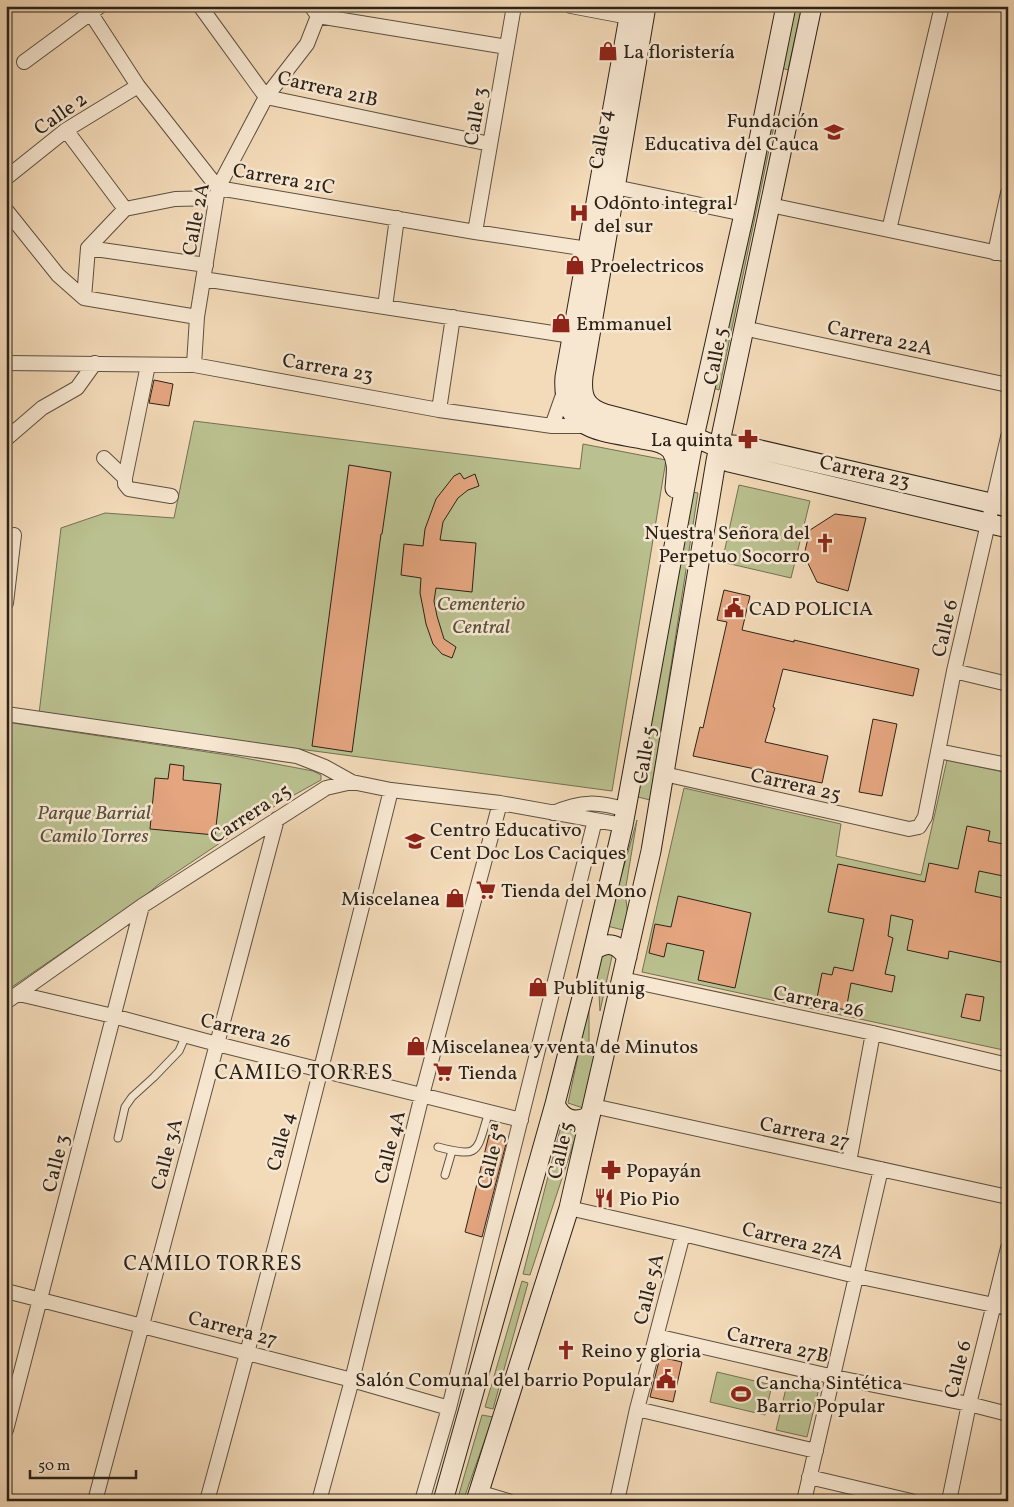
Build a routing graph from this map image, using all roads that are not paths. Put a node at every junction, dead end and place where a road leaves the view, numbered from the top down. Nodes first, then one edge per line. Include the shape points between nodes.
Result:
1 (200, 6) edge
2 (514, 6) edge
3 (571, 6) edge
4 (646, 6) edge
5 (786, 6) edge
6 (812, 6) edge
7 (942, 6) edge
8 (92, 8) edge
9 (315, 11) edge
10 (630, 11) edge
11 (507, 47) junction
12 (24, 62) dead end
13 (138, 86) junction
14 (770, 87) junction
15 (266, 96) junction
16 (613, 105) junction
17 (66, 130) junction
18 (622, 143) junction
19 (490, 144) junction
20 (782, 148) junction
21 (6, 178) edge
22 (615, 187) junction
23 (217, 193) junction
24 (1008, 193) edge
25 (770, 205) junction
26 (125, 209) junction
27 (6, 210) edge
28 (744, 214) junction
29 (397, 218) junction
30 (889, 230) junction
31 (475, 232) junction
32 (88, 248) junction
33 (588, 249) junction
34 (1002, 254) edge
35 (206, 265) junction
36 (203, 279) junction
37 (84, 298) junction
38 (385, 307) junction
39 (197, 317) junction
40 (452, 317) junction
41 (743, 328) junction
42 (572, 336) junction
43 (6, 363) edge
44 (95, 363) junction
45 (148, 365) junction
46 (194, 366) junction
47 (1008, 385) edge
48 (564, 392) junction
49 (584, 398) joint
50 (438, 410) junction
51 (552, 426) junction
52 (587, 426) junction
53 (694, 437) junction
54 (1008, 437) edge
55 (6, 439) edge
56 (720, 448) junction
57 (104, 458) dead end
58 (676, 462) joint
59 (124, 478) junction
60 (171, 496) dead end
61 (1000, 505) edge
62 (989, 524) junction
63 (1008, 528) edge
64 (678, 534) junction
65 (14, 535) dead end
66 (6, 603) edge
67 (954, 671) junction
68 (1008, 684) edge
69 (6, 714) edge
70 (938, 751) junction
71 (1008, 765) edge
72 (664, 774) junction
73 (352, 782) junction
74 (391, 790) junction
75 (500, 803) junction
76 (553, 813) junction
77 (625, 817) junction
78 (277, 819) junction
79 (596, 820) junction
80 (919, 827) joint
81 (651, 851) junction
82 (142, 906) junction
83 (594, 950) junction
84 (627, 957) junction
85 (622, 979) junction
86 (19, 994) junction
87 (6, 1002) edge
88 (113, 1016) junction
89 (873, 1032) junction
90 (186, 1035) junction
91 (217, 1044) junction
92 (1008, 1065) edge
93 (322, 1070) junction
94 (422, 1095) junction
95 (555, 1104) junction
96 (592, 1111) junction
97 (489, 1112) junction
98 (521, 1120) junction
99 (118, 1138) dead end
100 (438, 1148) dead end
101 (452, 1151) junction
102 (848, 1162) junction
103 (881, 1169) junction
104 (445, 1175) dead end
105 (1008, 1197) edge
106 (569, 1208) junction
107 (683, 1234) junction
108 (1008, 1248) edge
109 (856, 1276) junction
110 (6, 1291) edge
111 (41, 1300) junction
112 (1001, 1307) edge
113 (141, 1325) junction
114 (656, 1336) junction
115 (248, 1353) junction
116 (834, 1377) junction
117 (352, 1380) junction
118 (968, 1404) junction
119 (449, 1408) junction
120 (637, 1409) junction
121 (1008, 1414) edge
122 (6, 1430) edge
123 (816, 1451) junction
124 (810, 1477) junction
125 (477, 1496) edge
126 (95, 1501) edge
127 (207, 1501) edge
128 (319, 1501) edge
129 (422, 1501) edge
130 (443, 1501) edge
131 (508, 1501) edge
132 (617, 1501) edge
133 (804, 1501) edge
134 (911, 1501) edge
135 (949, 1501) edge

1 - 15 street, Carrera 21B
2 - 11 street, Calle 3
3 - 10 street
4 - 18 main road, Calle 4
5 - 14 main road, Calle 5
6 - 20 main road, Calle 5
7 - 30 street
8 - 12 street
8 - 13 street, Carrera 21C
9 - 11 street
9 - 15 street, Calle 2A via 307,44
10 - 16 main road, Calle 4
11 - 19 street, Calle 3
13 - 17 street, Calle 2
13 - 23 street, Carrera 21C
14 - 20 main road
14 - 28 main road, Calle 5
15 - 19 street, Carrera 21B
15 - 23 street, Calle 2A
16 - 18 main road
16 - 33 main road, Calle 4
17 - 21 street, Calle 2
17 - 26 street
18 - 22 main road, Calle 4
19 - 31 street, Calle 3
20 - 25 main road, Calle 5
22 - 28 street
22 - 49 main road, Calle 4 via 583,376
23 - 26 street
23 - 29 street, Carrera 21C
23 - 35 street, Calle 2A
24 - 34 street
25 - 30 street
25 - 41 main road, Calle 5
26 - 32 street
27 - 37 street via 58,275
28 - 53 main road, Calle 5
29 - 31 street, Carrera 21C
29 - 38 street
30 - 34 street
31 - 33 street, Carrera 21C
32 - 35 street
32 - 37 street
33 - 42 main road, Calle 4
35 - 36 street, Calle 2A
36 - 38 street
36 - 39 street, Calle 2A
37 - 39 street
38 - 40 street
39 - 46 street, Calle 2A
40 - 42 street
40 - 50 street
41 - 47 street, Carrera 22A
41 - 56 main road, Calle 5
42 - 48 main road, Calle 4
43 - 44 street, Carrera 23
44 - 45 street, Carrera 23
44 - 55 street via 77,388 42,408
45 - 46 street, Carrera 23
45 - 59 street
46 - 50 street, Carrera 23
48 - 51 street
48 - 52 main road, Carrera 23 via 572,413
49 - 53 main road, Carrera 23 via 595,410 605,414
50 - 51 street, Carrera 23
51 - 52 street, Carrera 23
52 - 58 main road, Carrera 23 via 657,442 670,450
53 - 56 main road, Carrera 23
53 - 64 main road, Calle 5
54 - 61 street, Calle 6
56 - 61 main road, Carrera 23 via 743,446
56 - 62 main road, Carrera 23 via 730,462
56 - 72 main road, Calle 5
57 - 59 street
58 - 64 main road, Calle 5 via 674,503
59 - 60 street via 129,489
61 - 62 street, Calle 6
62 - 63 main road, Carrera 23
62 - 67 street, Calle 6
64 - 77 main road, Calle 5
65 - 66 street
67 - 68 street
67 - 70 street, Calle 6
69 - 73 street via 297,756
70 - 71 street
70 - 80 street, Calle 6 via 925,817
72 - 80 street, Carrera 25 via 909,830
72 - 81 main road, Calle 5
73 - 74 street, Carrera 25
73 - 78 street, Carrera 25 via 326,788
74 - 75 street, Carrera 25
74 - 93 street, Calle 4
75 - 76 street, Carrera 25
75 - 94 street, Calle 4A
76 - 77 street, Carrera 25 via 588,803 607,804
76 - 79 street, Carrera 25
77 - 79 street, Carrera 25
77 - 81 main road via 640,808 648,815
77 - 83 main road, Calle 5
78 - 82 street, Carrera 25
78 - 91 street, Calle 3A
79 - 98 street, Calle 5ª
81 - 84 main road, Calle 5
82 - 86 street, Carrera 25
82 - 88 street, Calle 3
83 - 84 main road via 602,945 612,945
83 - 95 main road, Calle 5
84 - 85 main road, Calle 5
85 - 89 street, Carrera 26
85 - 96 main road, Calle 5
86 - 87 street, Carrera 25
86 - 88 street, Carrera 26
88 - 90 street, Carrera 26
88 - 111 street, Calle 3
89 - 92 street, Carrera 26
89 - 102 street
90 - 91 street, Carrera 26
90 - 99 lane via 179,1051 125,1106
91 - 93 street, Carrera 26
91 - 113 street, Calle 3A
93 - 94 street, Carrera 26
93 - 115 street, Calle 4
94 - 97 street, Carrera 26
94 - 117 street, Calle 4A
95 - 96 main road via 569,1120 584,1120
95 - 130 main road, Calle 5
96 - 102 street, Carrera 27
96 - 106 main road, Calle 5
97 - 98 street, Carrera 26
97 - 101 lane via 473,1152
98 - 119 street, Calle 5ª
100 - 101 lane
101 - 104 lane
102 - 103 street, Carrera 27
103 - 105 street, Carrera 27
103 - 109 street
106 - 107 street, Carrera 27A
106 - 125 main road, Calle 5
107 - 109 street, Carrera 27A
107 - 114 street, Calle 5A
108 - 112 street, Calle 6
109 - 112 street, Carrera 27A
109 - 116 street
110 - 111 street, Carrera 27
111 - 113 street, Carrera 27
111 - 122 street, Calle 3
112 - 118 street, Calle 6
113 - 115 street, Carrera 27
113 - 126 street, Calle 3A
114 - 116 street, Carrera 27B
114 - 120 street, Calle 5A
115 - 117 street, Carrera 27
115 - 127 street, Calle 4
116 - 118 street, Carrera 27B
116 - 123 street
117 - 119 street, Carrera 27
117 - 128 street, Calle 4A
118 - 121 street, Carrera 27B
118 - 135 street, Calle 6
119 - 129 street, Calle 5ª
120 - 123 street
120 - 132 street, Calle 5A
123 - 124 street
124 - 133 street
124 - 134 street
125 - 131 street

